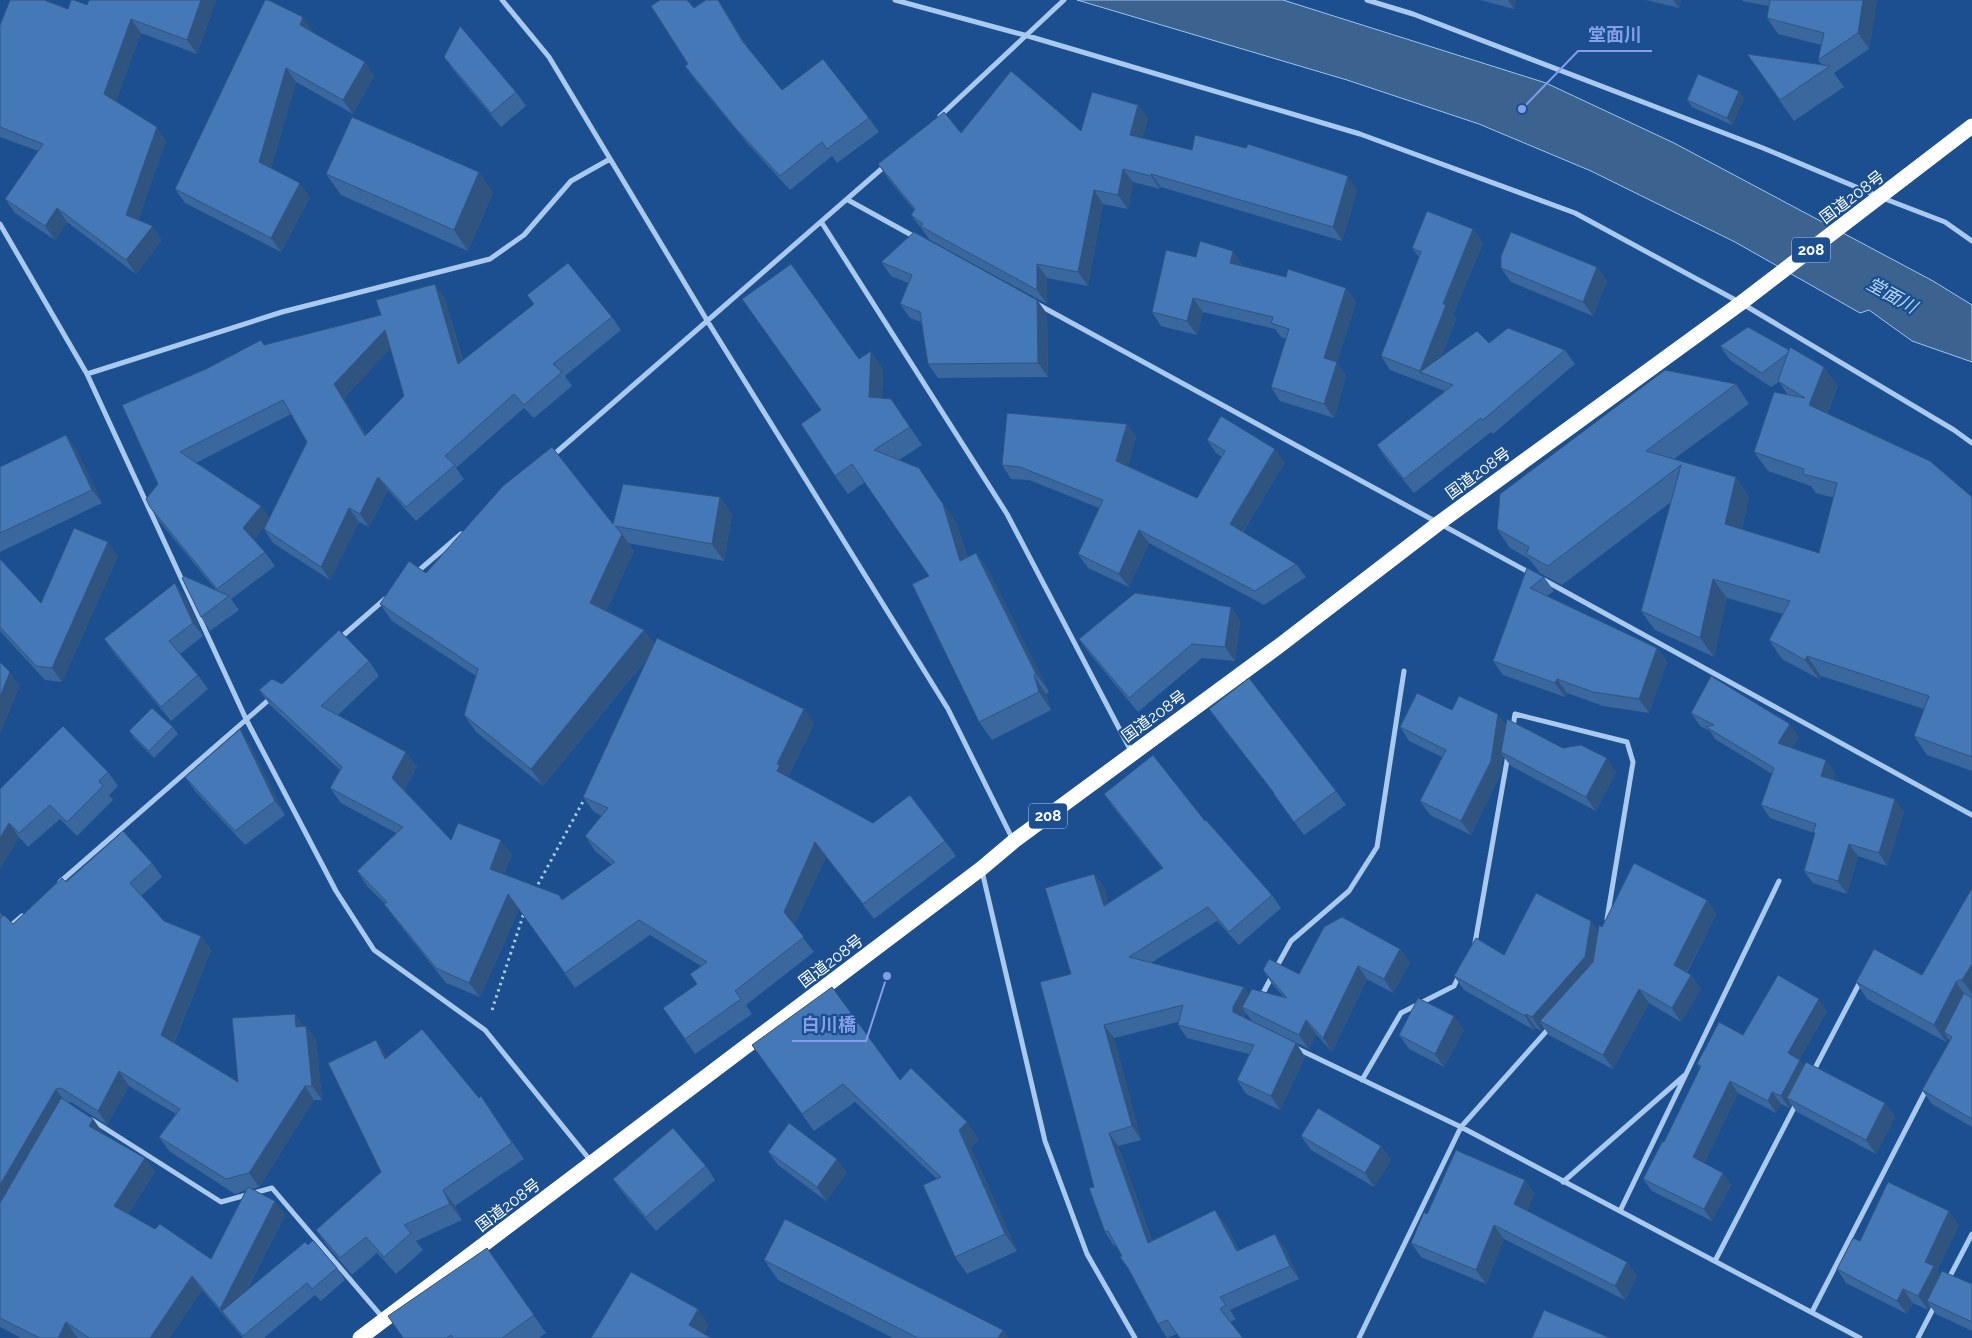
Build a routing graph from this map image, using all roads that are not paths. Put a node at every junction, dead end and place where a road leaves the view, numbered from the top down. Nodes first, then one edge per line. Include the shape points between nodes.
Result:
1 (502, 0) edge
2 (895, 0) edge
3 (1064, 0) edge
4 (1367, 0) edge
5 (1028, 36) junction
6 (934, 122) edge
7 (1972, 126) edge
8 (610, 159) junction
9 (891, 161) edge
10 (1880, 197) junction
11 (848, 200) junction
12 (822, 223) junction
13 (0, 224) edge
14 (917, 238) edge
15 (1972, 241) edge
16 (1030, 300) edge
17 (1741, 303) junction
18 (708, 322) junction
19 (87, 374) junction
20 (1972, 444) edge
21 (549, 459) edge
22 (1439, 523) junction
23 (465, 530) edge
24 (412, 576) edge
25 (390, 596) edge
26 (336, 641) edge
27 (1404, 671) dead end
28 (276, 693) edge
29 (246, 719) junction
30 (1512, 733) edge
31 (1508, 753) edge
32 (1133, 754) junction
33 (1972, 815) edge
34 (1014, 841) junction
35 (982, 868) junction
36 (1779, 880) dead end
37 (52, 890) edge
38 (30, 909) edge
39 (1606, 926) edge
40 (0, 935) edge
41 (1473, 947) edge
42 (1462, 970) edge
43 (1864, 973) edge
44 (1260, 999) edge
45 (1553, 1025) edge
46 (1291, 1045) edge
47 (1686, 1073) junction
48 (1810, 1078) edge
49 (1932, 1079) edge
50 (1362, 1080) junction
51 (1801, 1095) edge
52 (86, 1116) edge
53 (1461, 1127) junction
54 (593, 1163) junction
55 (1563, 1182) junction
56 (1620, 1211) junction
57 (1972, 1234) edge
58 (1715, 1261) junction
59 (1945, 1286) edge
60 (1936, 1303) edge
61 (1812, 1312) junction
62 (384, 1320) junction
63 (360, 1338) edge
64 (1135, 1338) edge
65 (1359, 1338) edge
66 (1860, 1338) edge
67 (1918, 1338) edge

1 - 8 street via 549,57
2 - 5 street
3 - 5 street
4 - 10 street via 1413,14 1763,148
5 - 6 street
5 - 17 street via 1360,134 1566,210
7 - 10 highway, 国道208号 / 208
8 - 18 street
8 - 19 street via 571,181 524,235 490,259 282,312
9 - 11 street
10 - 15 street via 1945,222
10 - 17 highway, 国道208号 / 208
11 - 12 street
11 - 14 street
12 - 18 street
12 - 32 street via 1006,514
13 - 19 street
16 - 22 street
17 - 20 street via 1954,430
17 - 22 highway, 国道208号 / 208
18 - 21 street
18 - 34 street via 948,708
19 - 29 street
22 - 32 highway, 国道208号 / 208
22 - 33 street
23 - 24 street
25 - 26 street
27 - 44 street via 1377,847 1349,891 1291,941
28 - 29 street
29 - 37 street
29 - 54 street via 336,891 374,950 485,1030
30 - 39 street via 1515,714 1627,742 1633,762
31 - 41 street via 1477,939
32 - 34 highway, 国道208号 / 208
34 - 35 highway, 国道208号 / 208
35 - 54 highway, 国道208号 / 208
35 - 64 street via 1045,1141 1086,1254
36 - 47 street
38 - 40 street
42 - 50 street via 1454,986 1401,1013
43 - 48 street
45 - 53 street
46 - 50 street
47 - 55 street
47 - 56 street
49 - 61 street
50 - 53 street
51 - 58 street
52 - 62 street via 220,1202 272,1188
53 - 55 street
53 - 65 street
54 - 62 highway, 国道208号 / 208
55 - 56 street
56 - 58 street
57 - 59 street
58 - 61 street
60 - 67 street
61 - 66 street
62 - 63 highway, 国道208号 / 208

